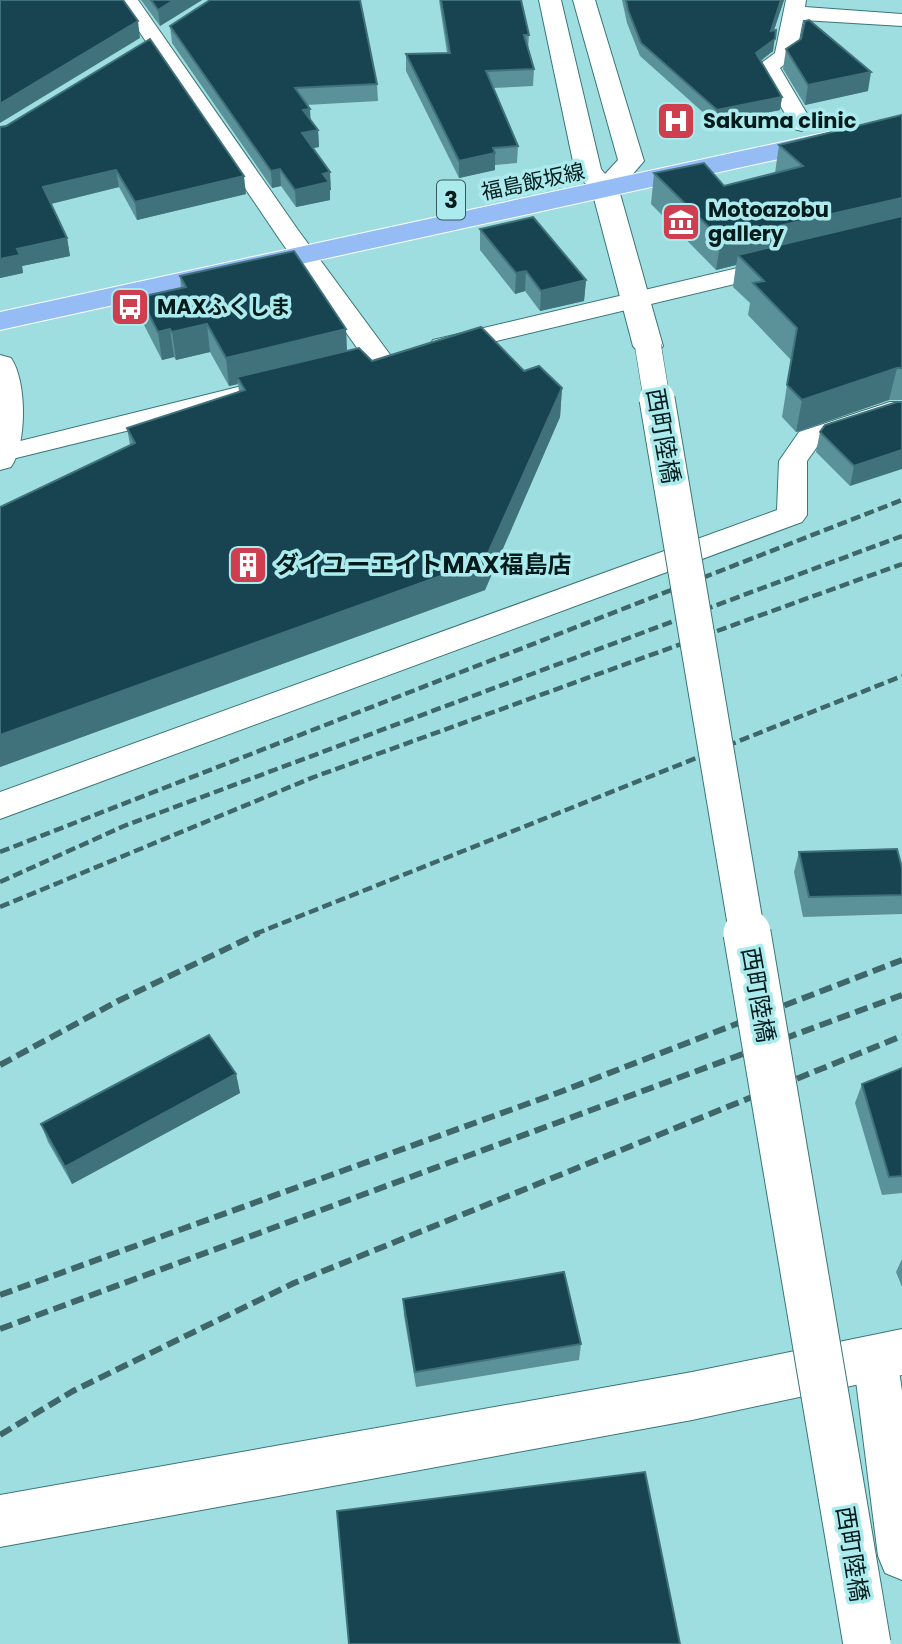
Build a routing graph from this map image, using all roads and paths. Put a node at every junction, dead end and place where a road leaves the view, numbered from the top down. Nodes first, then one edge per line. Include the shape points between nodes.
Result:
1 (128, 0) edge
2 (550, 0) edge
3 (584, 0) edge
4 (798, 4) edge
5 (902, 20) edge
6 (179, 28) edge
7 (158, 42) junction
8 (135, 55) edge
9 (902, 102) edge
10 (802, 124) junction
11 (902, 124) edge
12 (631, 161) junction
13 (597, 180) junction
14 (296, 245) junction
15 (809, 259) edge
16 (0, 297) edge
17 (636, 301) junction
18 (0, 321) edge
19 (380, 360) junction
20 (0, 364) edge
21 (353, 366) edge
22 (273, 387) edge
23 (902, 411) edge
24 (2, 457) edge
25 (0, 806) edge
26 (889, 1355) edge
27 (0, 1521) edge
28 (902, 1556) edge
29 (867, 1644) edge

1 - 7 street
2 - 13 main road, 西町陸橋
3 - 12 main road
4 - 5 street
4 - 10 street via 785,56 768,66
6 - 7 street
7 - 8 street
7 - 14 street
9 - 10 main road, 福島飯坂線 / 3
10 - 12 main road, 福島飯坂線 / 3
11 - 13 main road, 福島飯坂線 / 3
12 - 13 main road, 福島飯坂線 / 3
13 - 14 main road, 3
13 - 17 main road, 西町陸橋
14 - 16 main road, 3
14 - 18 main road, 3
14 - 19 street
15 - 17 street
17 - 19 street
17 - 29 main road, 西町陸橋, bridge via 648,346
19 - 21 street
20 - 24 main road via 7,386
22 - 24 street
23 - 25 street via 809,438 793,461 792,515
26 - 27 main road via 692,1396
26 - 28 street

